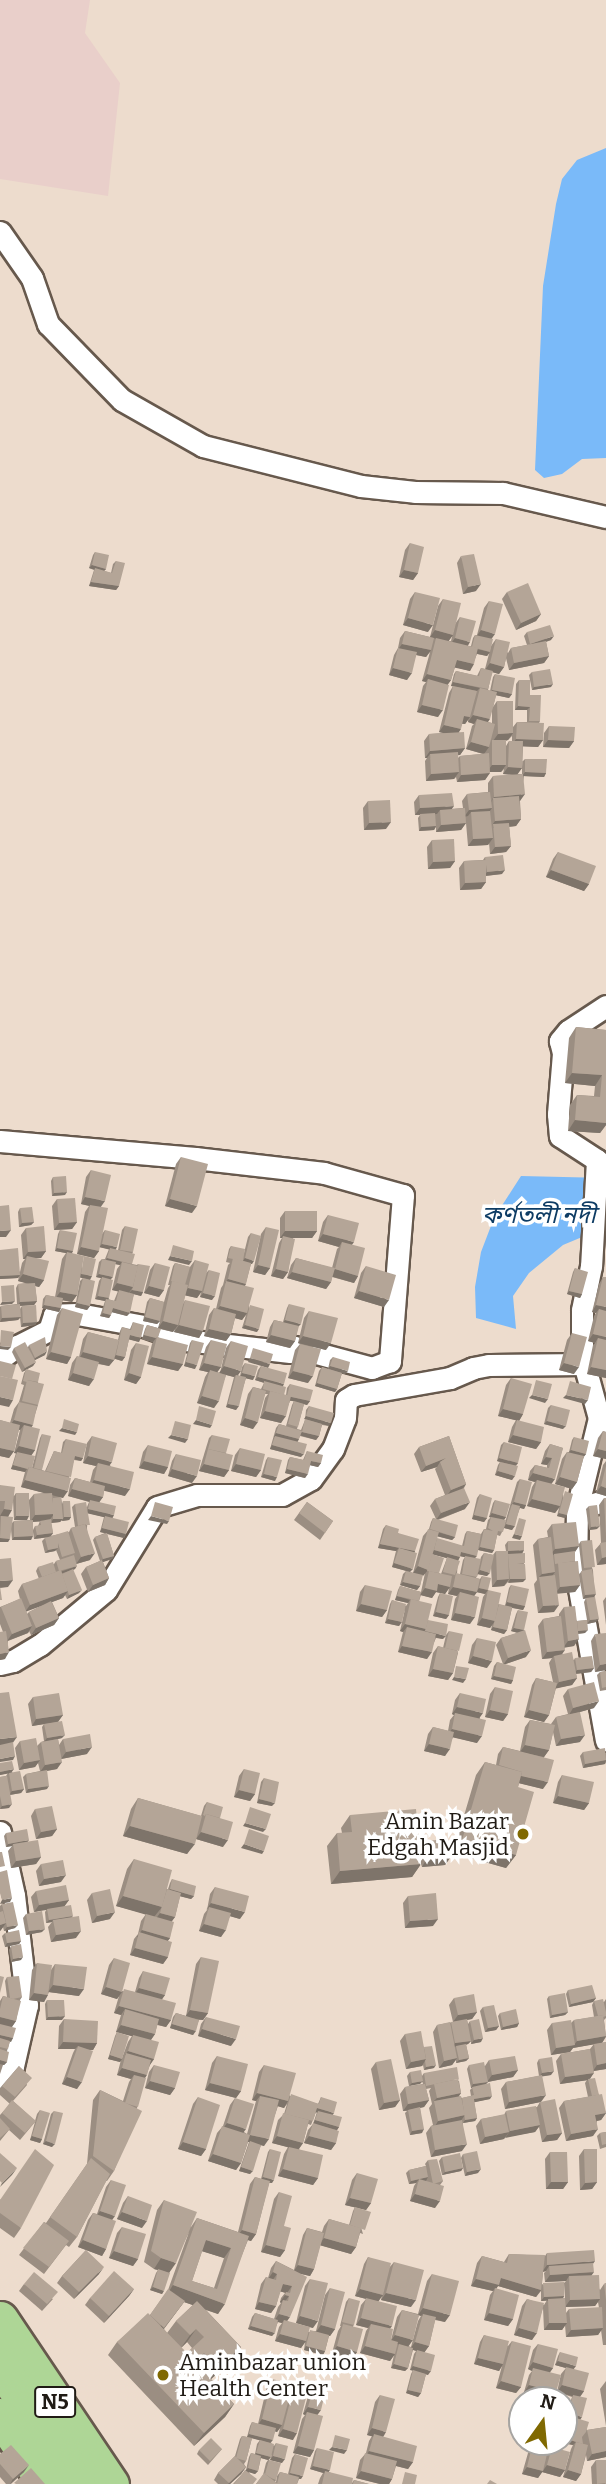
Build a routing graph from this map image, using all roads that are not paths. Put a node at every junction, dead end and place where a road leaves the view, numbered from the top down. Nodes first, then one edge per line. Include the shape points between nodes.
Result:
1 (0, 232) edge
2 (606, 517) edge
3 (606, 1006) edge
4 (0, 1141) edge
5 (0, 1359) edge
6 (584, 1364) junction
7 (606, 1500) edge
8 (577, 1509) junction
9 (0, 1664) edge
10 (606, 1740) edge
11 (0, 1832) edge
12 (0, 2081) edge
13 (0, 2319) edge
14 (0, 2366) edge
15 (0, 2416) edge
16 (0, 2459) edge
17 (17, 2484) edge
18 (46, 2484) edge
19 (81, 2484) edge
20 (111, 2484) edge

1 - 2 street via 32,278 48,324 122,400 203,446 361,486 503,493
3 - 6 street via 560,1041 560,1136 597,1160 591,1266 582,1310
4 - 5 street via 324,1173 403,1195 390,1361 372,1367 295,1347 290,1352 184,1340 144,1326 77,1314 54,1315 49,1331
6 - 8 street via 599,1418
6 - 9 street via 481,1366 450,1378 346,1399 345,1418 333,1449 311,1479 282,1495 197,1495 158,1507 106,1590 40,1645
7 - 8 street
8 - 10 street via 576,1572
11 - 12 street via 14,1895 27,2005 13,2066
13 - 20 highway, N5
14 - 19 highway, N5
15 - 18 highway, N5
16 - 17 highway

